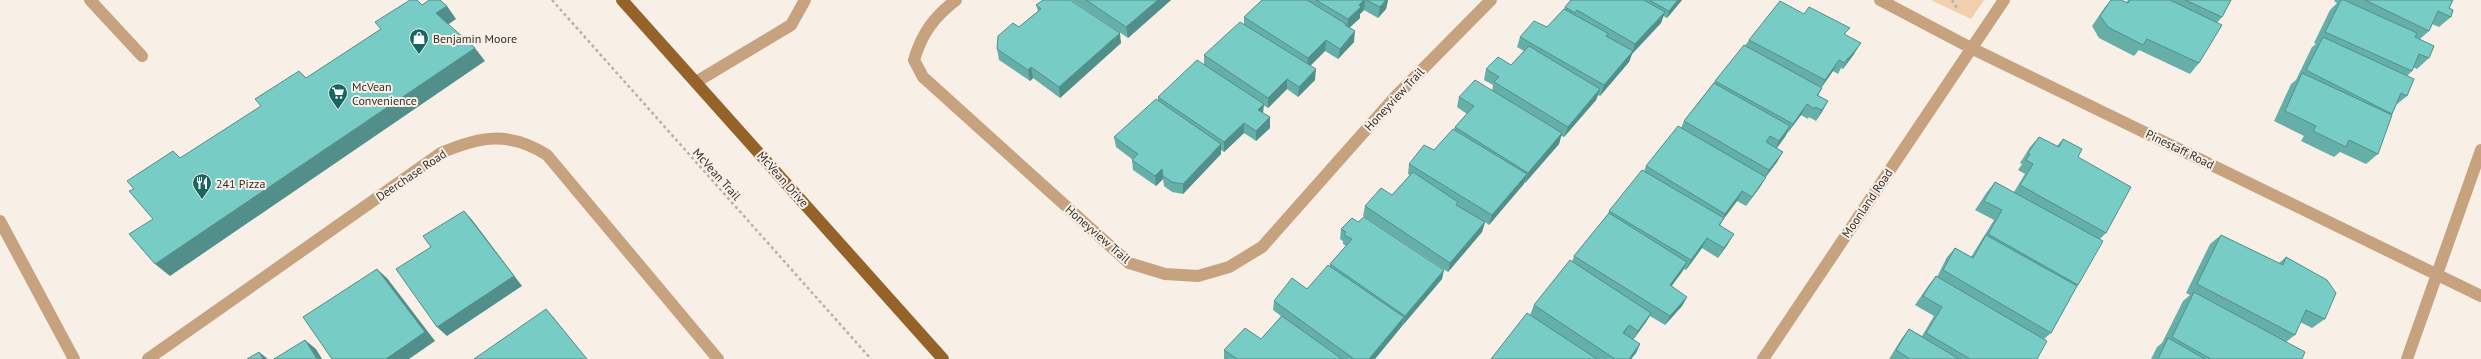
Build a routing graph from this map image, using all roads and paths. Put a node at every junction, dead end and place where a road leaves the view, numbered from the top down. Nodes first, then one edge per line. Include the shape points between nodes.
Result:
1 (90, 0) edge
2 (552, 0) edge
3 (622, 0) edge
4 (805, 0) edge
5 (956, 0) edge
6 (1491, 0) edge
7 (1880, 0) edge
8 (2004, 0) edge
9 (1971, 48) junction
10 (142, 56) dead end
11 (696, 82) junction
12 (2481, 150) edge
13 (0, 221) edge
14 (2438, 274) junction
15 (2481, 296) edge
16 (74, 359) edge
17 (148, 359) edge
18 (718, 359) edge
19 (871, 359) edge
20 (943, 359) edge
21 (1763, 359) edge
22 (2407, 359) edge

1 - 10 street
2 - 19 path, McVean Trail
3 - 11 main road, McVean Drive
4 - 11 street via 791,25
5 - 6 street, Honeyview Trail via 933,18 920,38 914,60 923,76 1129,263 1155,274 1184,277 1213,274 1240,263 1262,247 1395,96
7 - 9 street, Pinestaff Road
8 - 9 street, Moonland Road
9 - 14 street, Pinestaff Road
9 - 21 street, Moonland Road
11 - 20 main road, McVean Drive
12 - 14 street
13 - 16 street
14 - 15 street, Pinestaff Road
14 - 22 street
17 - 18 street, Deerchase Road via 441,153 469,142 502,138 526,142 547,155

